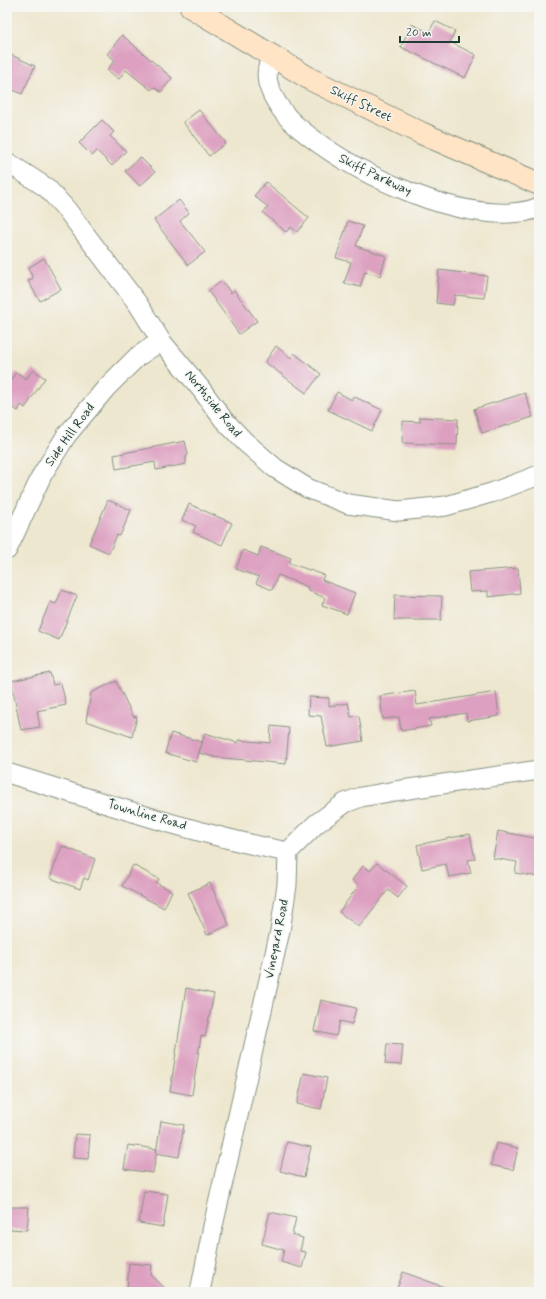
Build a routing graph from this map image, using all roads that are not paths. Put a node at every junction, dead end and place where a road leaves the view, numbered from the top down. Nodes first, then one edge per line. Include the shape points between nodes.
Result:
1 (191, 7) edge
2 (271, 56) junction
3 (7, 162) edge
4 (539, 184) edge
5 (539, 207) edge
6 (161, 341) junction
7 (539, 474) edge
8 (7, 550) edge
9 (539, 770) edge
10 (7, 773) edge
11 (288, 852) junction
12 (200, 1292) edge

1 - 2 main road, Skiff Street
2 - 4 main road, Skiff Street via 312,80 406,126
2 - 5 street, Skiff Parkway via 267,70 268,84 278,105 297,127 332,153 417,196 452,207 495,213 530,212
3 - 6 street, Northside Road via 47,188 67,210 138,304
6 - 7 street, Northside Road via 202,389 223,419 245,442 275,468 307,488 348,504 399,511 446,506 494,492
6 - 8 street, Side Hill Road via 137,357 116,377 66,436 42,475
9 - 11 street via 361,797 322,819
10 - 11 street, Townline Road via 247,844
11 - 12 street, Vineyard Road via 287,884 280,931

